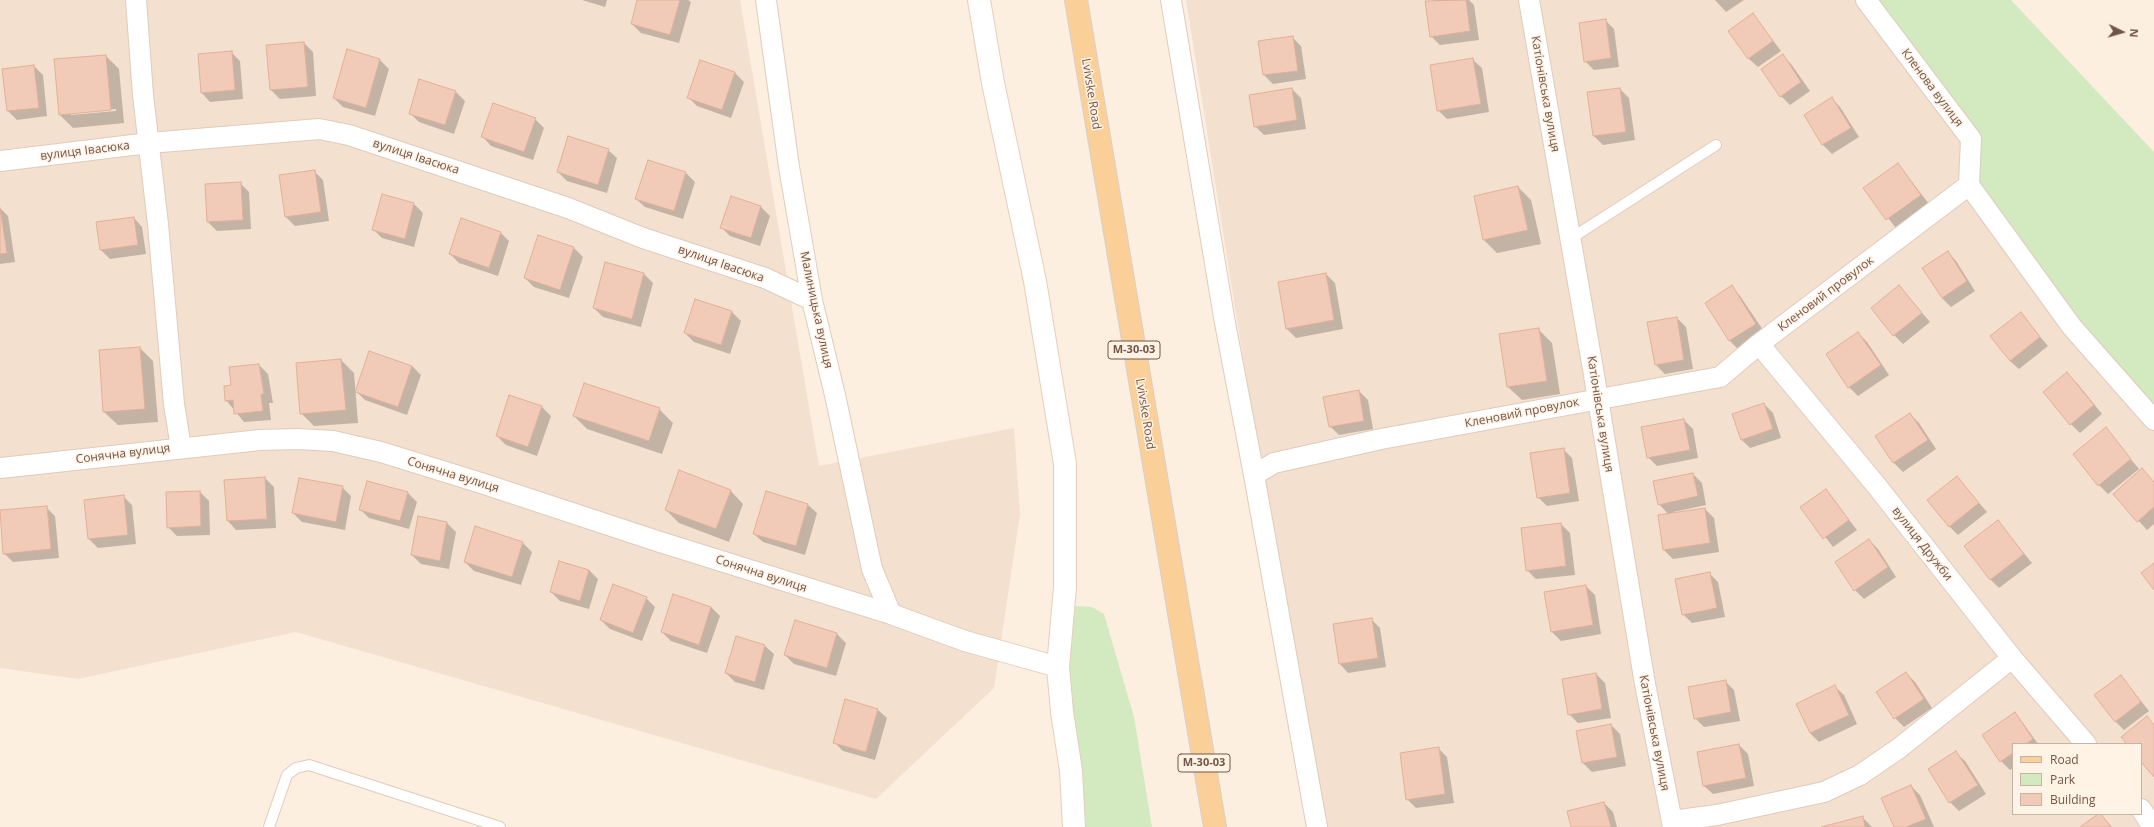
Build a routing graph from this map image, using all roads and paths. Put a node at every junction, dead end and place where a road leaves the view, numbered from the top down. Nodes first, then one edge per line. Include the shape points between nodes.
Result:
1 (136, 0) edge
2 (766, 0) edge
3 (979, 0) edge
4 (1076, 0) edge
5 (1171, 0) edge
6 (1529, 0) edge
7 (1866, 0) edge
8 (149, 143) junction
9 (1716, 145) dead end
10 (0, 161) edge
11 (1969, 185) junction
12 (1570, 239) junction
13 (812, 300) junction
14 (1759, 344) junction
15 (1598, 398) junction
16 (2154, 420) edge
17 (181, 448) junction
18 (0, 468) edge
19 (1254, 475) junction
20 (891, 614) junction
21 (2012, 658) junction
22 (1058, 667) junction
23 (2085, 743) edge
24 (2142, 810) edge
25 (1672, 824) edge
26 (269, 827) edge
27 (500, 827) edge
28 (1074, 827) edge
29 (1215, 827) edge
30 (1317, 827) edge
31 (2153, 827) edge

1 - 8 street
2 - 13 street, Малиницька вулиця via 789,167
3 - 22 street via 993,83 1034,281 1065,464 1065,587
4 - 29 main road, Lvivske Road / М-30-03
5 - 19 street via 1225,323
6 - 12 street, Катіонівська вулиця
7 - 11 street, Кленова вулиця via 1971,139
8 - 10 street, вулиця Івасюка
8 - 13 street, вулиця Івасюка via 319,129 349,135 568,208 643,238 764,278
8 - 17 street via 174,404
9 - 12 lane
11 - 14 street, Кленовий провулок
11 - 16 street via 2072,327
12 - 15 street, Катіонівська вулиця
13 - 20 street, Малиницька вулиця via 872,569
14 - 15 street, Кленовий провулок via 1720,377
14 - 21 street, вулиця Дружби via 1876,485
15 - 19 street, Кленовий провулок via 1573,405 1317,453 1274,463
15 - 25 street, Катіонівська вулиця via 1645,684
17 - 18 street, Сонячна вулиця
17 - 20 street, Сонячна вулиця via 298,439 333,441 381,452
19 - 30 street
20 - 22 street, Сонячна вулиця via 965,641
21 - 23 street, вулиця Дружби
21 - 25 street via 1898,749 1860,775 1824,792
22 - 28 street via 1071,771
24 - 31 street
26 - 27 lane via 287,775 296,768 309,765

